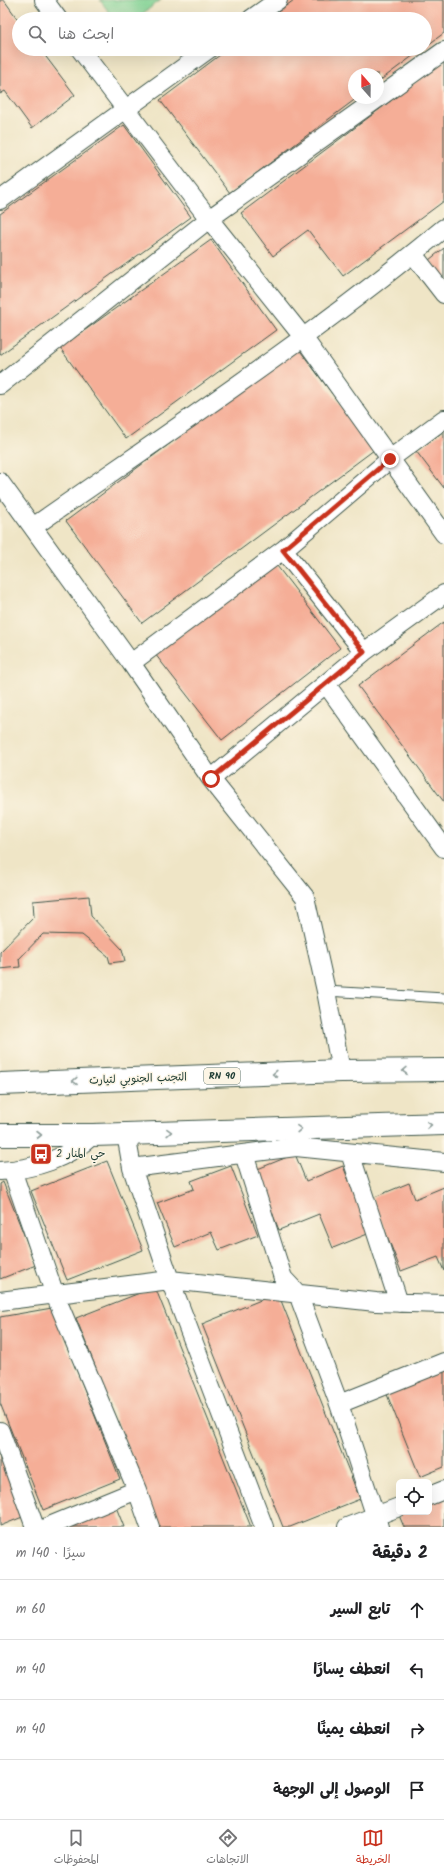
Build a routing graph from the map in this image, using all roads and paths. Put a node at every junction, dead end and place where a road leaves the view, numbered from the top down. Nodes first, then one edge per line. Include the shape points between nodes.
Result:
1 (44, 0) edge
2 (278, 0) edge
3 (53, 12) edge
4 (261, 12) edge
5 (444, 51) edge
6 (85, 56) edge
7 (199, 56) edge
8 (124, 110) junction
9 (0, 200) edge
10 (209, 220) junction
11 (444, 228) edge
12 (413, 254) junction
13 (444, 294) edge
14 (303, 337) junction
15 (0, 385) edge
16 (444, 419) edge
17 (390, 459) junction
18 (0, 482) edge
19 (33, 527) junction
20 (444, 534) edge
21 (283, 550) junction
22 (444, 594) edge
23 (364, 652) junction
24 (131, 663) junction
25 (326, 684) junction
26 (211, 779) junction
27 (444, 848) edge
28 (326, 991) junction
29 (444, 998) edge
30 (444, 1070) edge
31 (342, 1071) junction
32 (0, 1084) edge
33 (444, 1124) edge
34 (126, 1134) junction
35 (93, 1135) junction
36 (0, 1136) edge
37 (350, 1153) junction
38 (244, 1154) junction
39 (444, 1162) edge
40 (132, 1168) junction
41 (6, 1171) edge
42 (170, 1280) junction
43 (298, 1294) junction
44 (55, 1295) junction
45 (0, 1301) edge
46 (399, 1303) junction
47 (444, 1304) edge
48 (444, 1362) edge
49 (339, 1404) junction
50 (0, 1431) edge
51 (137, 1490) junction
52 (444, 1490) edge
53 (432, 1495) edge
54 (396, 1509) edge
55 (377, 1522) edge
56 (34, 1527) edge
57 (48, 1527) edge
58 (150, 1527) edge
59 (264, 1527) edge
60 (347, 1527) edge

1 - 3 street
2 - 4 street
5 - 10 street
6 - 8 street
7 - 8 street
8 - 9 street
8 - 10 street
10 - 14 street
10 - 15 street
11 - 12 street
12 - 13 street
12 - 14 street
14 - 17 street
14 - 19 street
16 - 17 street
17 - 20 street
17 - 21 street
18 - 19 street
19 - 24 street
21 - 23 street
21 - 24 street
22 - 23 street
23 - 25 street
24 - 26 street
25 - 26 street
25 - 27 street
26 - 28 street via 305,897
28 - 29 lane
28 - 31 street
30 -> 31 highway, التجنب الجنوبي لتيارت / RN 90
31 -> 32 highway, التجنب الجنوبي لتيارت / RN 90
34 -> 33 highway
34 - 35 highway
34 - 40 street
36 -> 35 highway
35 - 41 street via 56,1160
37 - 38 street via 296,1147
37 - 39 street
37 - 46 street
38 - 40 street
38 - 43 street via 283,1278
40 - 42 street
41 - 44 street
42 - 43 street
42 - 44 street
42 - 59 street
43 - 46 street
43 - 49 street
44 - 45 street
44 - 51 street
46 - 47 street
48 - 49 street
49 - 55 street
50 - 56 street
51 - 57 street
51 - 58 street
52 - 53 street
54 - 55 street
55 - 60 street

